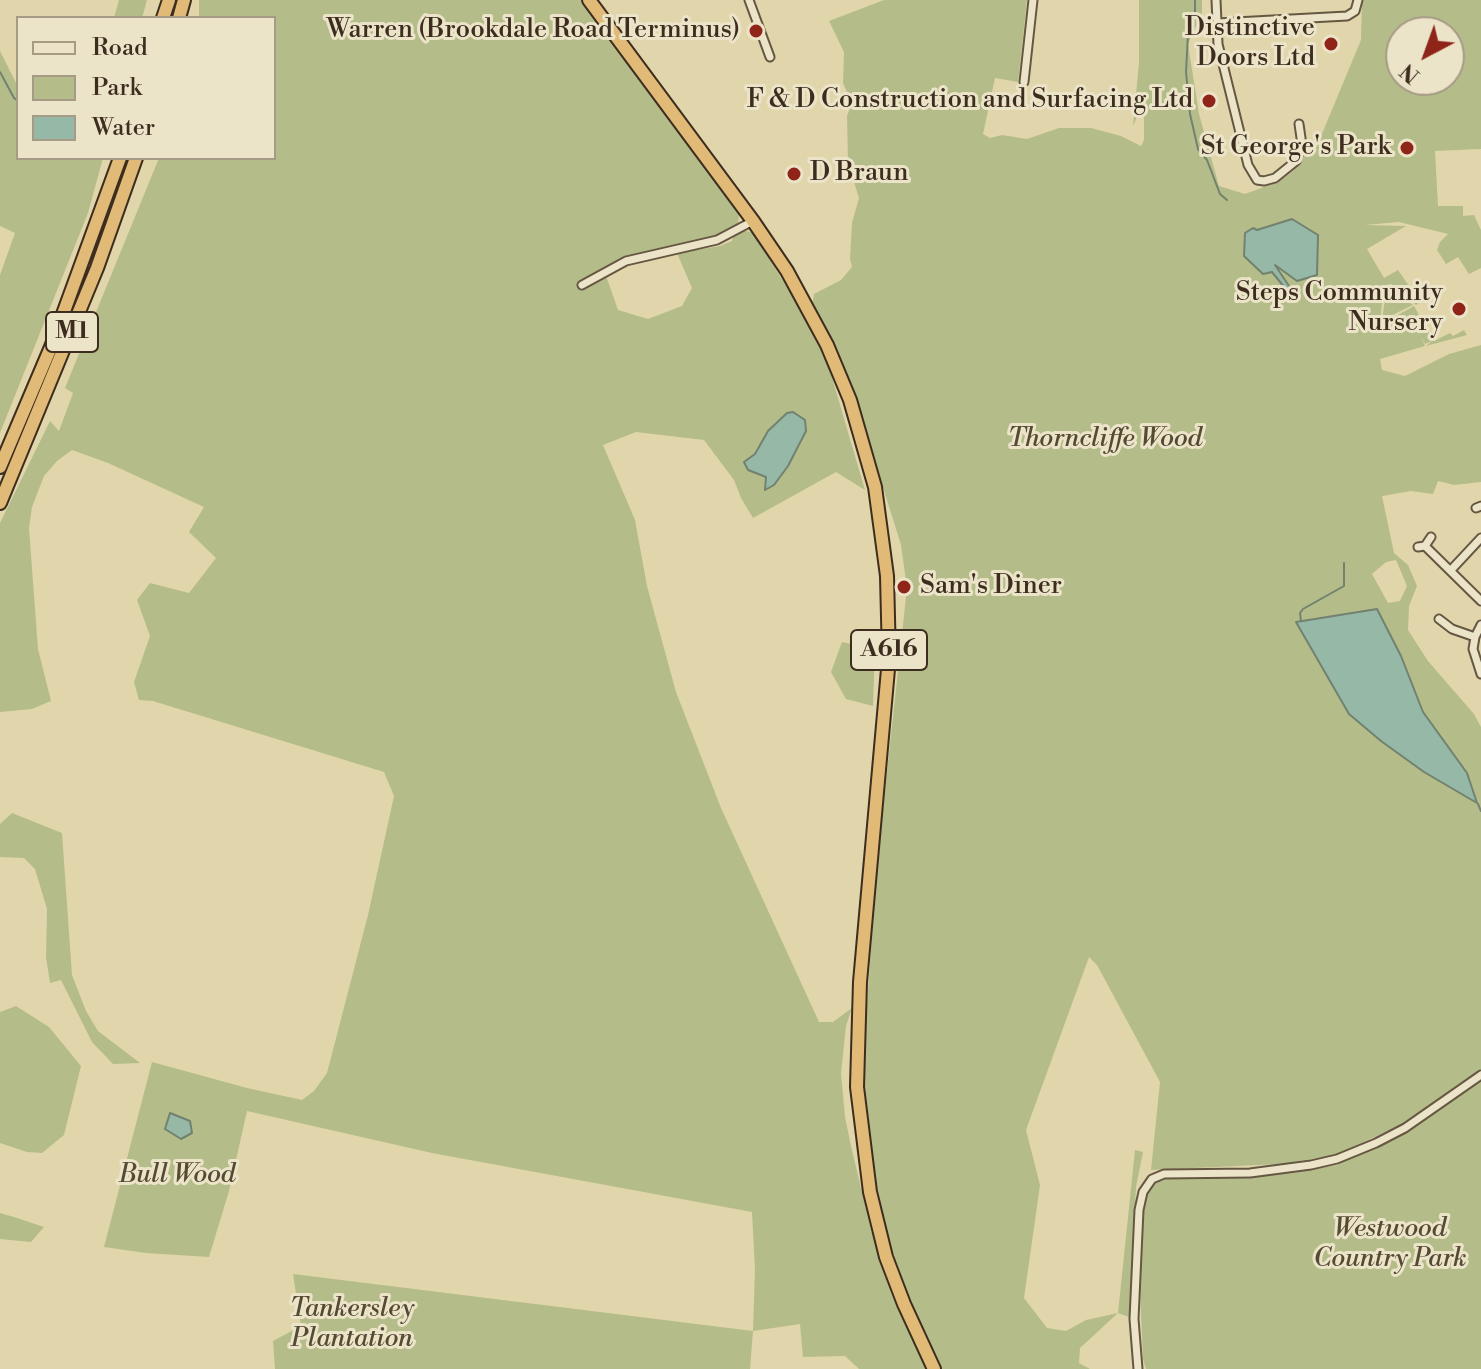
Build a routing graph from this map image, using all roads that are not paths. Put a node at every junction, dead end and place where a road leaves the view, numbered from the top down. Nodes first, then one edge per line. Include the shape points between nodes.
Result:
1 (589, 0) edge
2 (749, 0) edge
3 (1033, 0) edge
4 (1216, 0) edge
5 (1358, 0) edge
6 (1217, 23) junction
7 (770, 57) dead end
8 (1024, 82) dead end
9 (1299, 124) dead end
10 (119, 160) edge
11 (135, 160) edge
12 (753, 221) junction
13 (582, 285) dead end
14 (0, 467) edge
15 (0, 503) edge
16 (1431, 537) dead end
17 (1481, 538) edge
18 (1451, 570) junction
19 (1480, 599) edge
20 (1439, 619) dead end
21 (1481, 625) edge
22 (1475, 637) junction
23 (1481, 674) edge
24 (1481, 1075) edge
25 (934, 1369) edge
26 (1138, 1369) edge

1 - 12 highway, A616
2 - 7 street
3 - 8 street
4 - 6 street
5 - 6 street via 1347,16
6 - 9 street via 1248,165 1257,180 1275,178 1296,161 1302,145
10 - 14 highway, M1
11 - 15 highway, M1 via 97,268
12 - 13 street via 717,240 626,261
12 - 25 highway, A616 via 787,271 850,400 882,531 889,658 860,982 857,1087 870,1192 886,1257
16 - 18 street via 1422,547
17 - 18 street
18 - 19 street
20 - 22 street via 1450,633
21 - 22 street
22 - 23 street
24 - 26 street via 1405,1128 1337,1159 1250,1173 1164,1174 1151,1180 1139,1210 1134,1319

